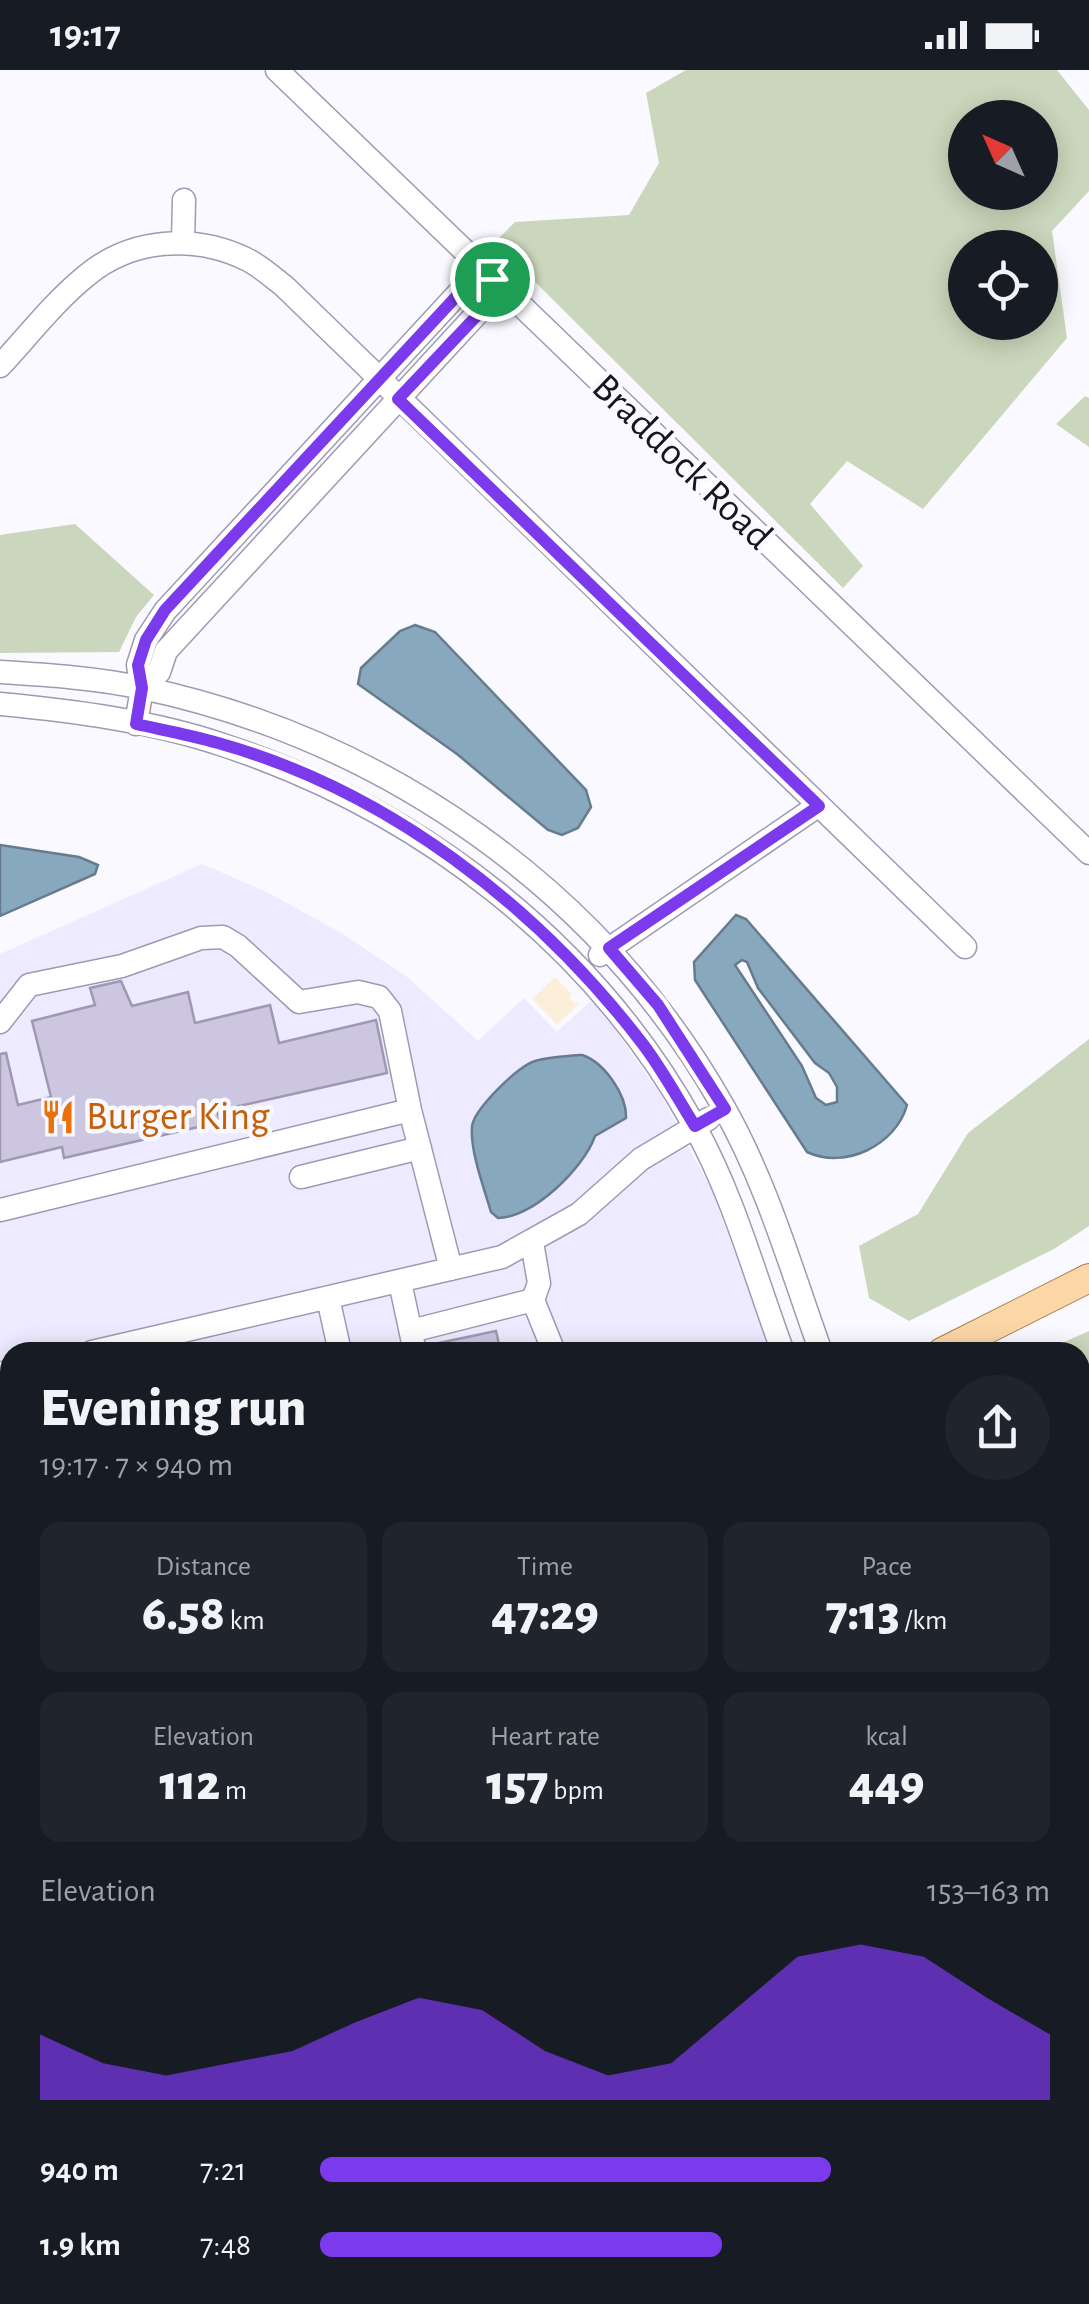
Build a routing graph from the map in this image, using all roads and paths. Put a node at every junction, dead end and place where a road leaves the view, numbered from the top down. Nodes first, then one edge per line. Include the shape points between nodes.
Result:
1 (277, 70) edge
2 (184, 200) dead end
3 (183, 240) junction
4 (492, 279) junction
5 (0, 366) edge
6 (378, 379) junction
7 (398, 399) junction
8 (0, 672) edge
9 (142, 688) junction
10 (0, 704) edge
11 (136, 724) junction
12 (819, 806) junction
13 (1086, 843) edge
14 (609, 948) junction
15 (965, 948) dead end
16 (581, 969) junction
17 (0, 1022) edge
18 (725, 1109) junction
19 (410, 1110) junction
20 (695, 1126) junction
21 (420, 1148) junction
22 (301, 1177) dead end
23 (0, 1210) edge
24 (532, 1242) junction
25 (451, 1269) junction
26 (1089, 1278) edge
27 (400, 1282) junction
28 (328, 1298) junction
29 (533, 1300) junction
30 (177, 1342) edge
31 (338, 1342) edge
32 (413, 1342) edge
33 (552, 1342) edge
34 (778, 1342) edge
35 (817, 1342) edge
36 (962, 1342) edge

1 - 4 street, Braddock Road
2 - 3 street
3 - 5 street via 124,253 87,274
3 - 6 street via 249,260
4 - 6 street via 466,286
4 - 7 street via 486,306
4 - 13 street, Braddock Road
6 - 7 street
6 - 9 street via 165,610 138,665
7 - 9 street via 166,650 159,672
7 - 12 street
8 - 9 street
9 - 11 street
9 - 14 street via 303,737 380,774 488,840
10 - 11 street
11 - 16 street via 220,743 294,770 414,832 524,914
12 - 14 street
12 - 15 street
14 - 16 street
14 - 18 street via 658,1005
16 - 20 street via 644,1046
17 - 19 street via 29,985 122,966 201,938 223,938 299,1002 358,992 379,996 390,1010
18 - 20 street
18 - 35 street via 762,1186
19 - 21 street
19 - 23 street
20 - 24 street
20 - 34 street
21 - 22 street
21 - 25 street
24 - 25 street
24 - 29 street via 539,1283
25 - 27 street
26 - 36 main road
27 - 28 street
27 - 32 street
28 - 30 street
28 - 31 street
29 - 32 street
29 - 33 street

